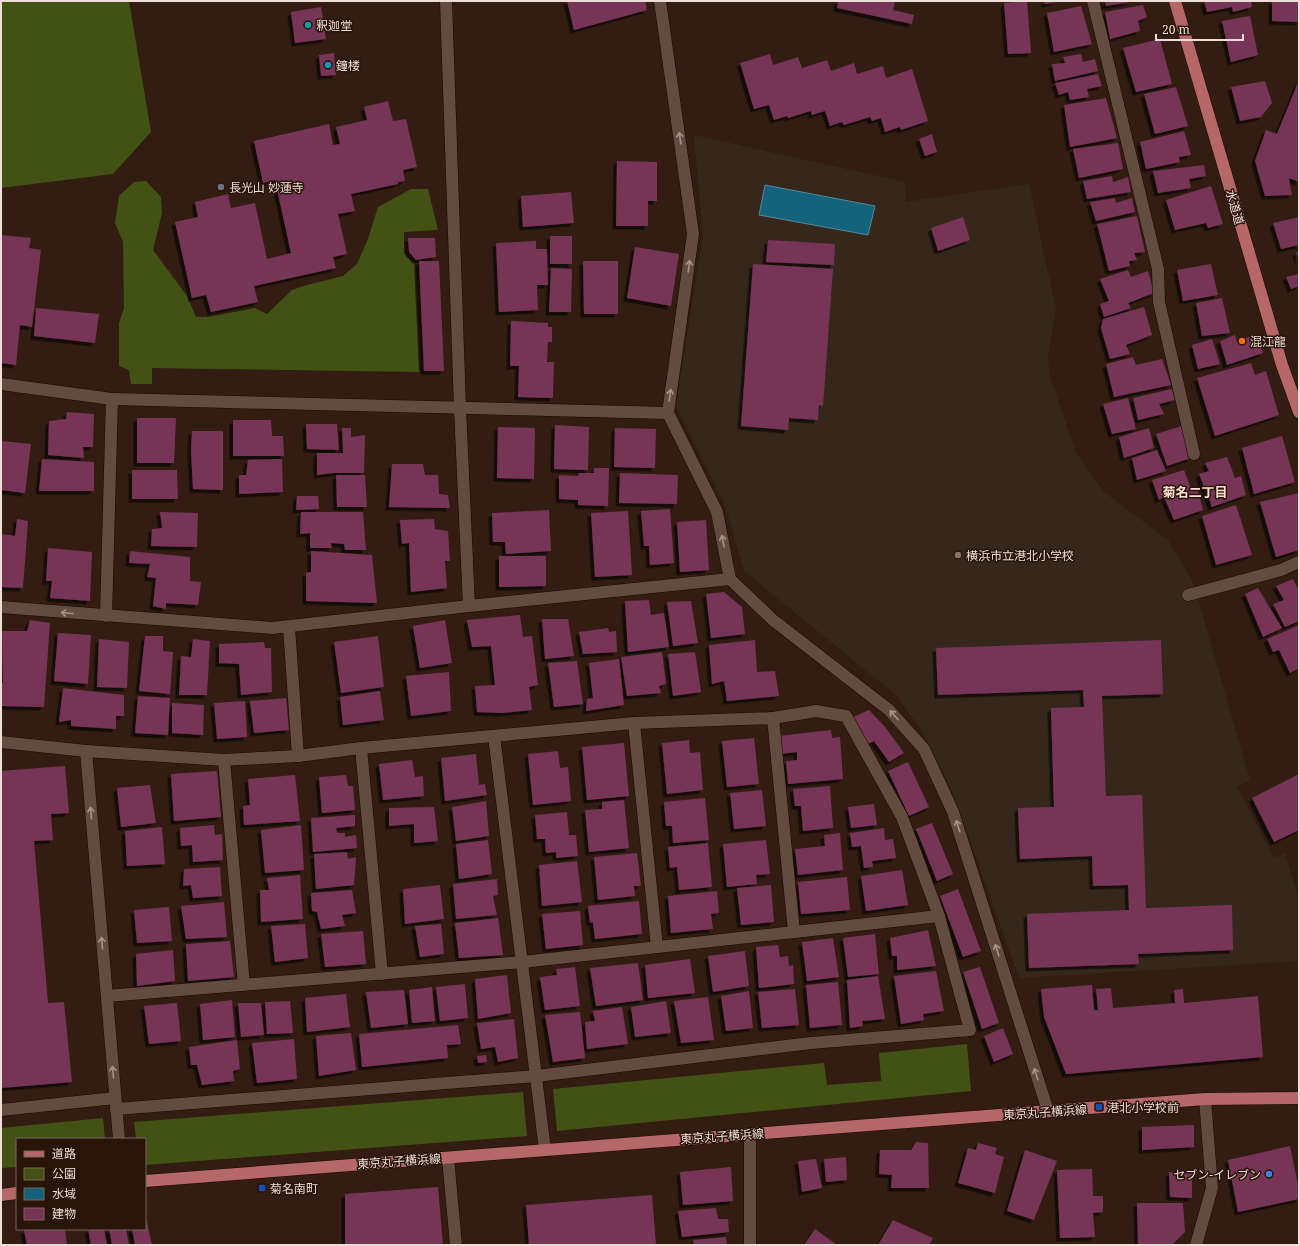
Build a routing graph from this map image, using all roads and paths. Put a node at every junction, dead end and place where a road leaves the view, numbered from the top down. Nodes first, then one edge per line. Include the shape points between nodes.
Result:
1 (446, 1) edge
2 (660, 1) edge
3 (1092, 1) edge
4 (1175, 1) edge
5 (1, 384) edge
6 (112, 399) junction
7 (460, 408) junction
8 (1299, 412) edge
9 (668, 413) junction
10 (1194, 454) dead end
11 (1299, 562) edge
12 (730, 579) junction
13 (1188, 595) dead end
14 (469, 606) junction
15 (1, 608) edge
16 (106, 616) junction
17 (289, 627) junction
18 (773, 718) junction
19 (634, 723) junction
20 (494, 736) junction
21 (1, 742) edge
22 (361, 748) junction
23 (86, 751) junction
24 (298, 756) junction
25 (224, 760) junction
26 (939, 916) junction
27 (794, 932) junction
28 (657, 947) junction
29 (522, 962) junction
30 (382, 974) junction
31 (244, 985) junction
32 (107, 996) junction
33 (536, 1076) junction
34 (1299, 1098) edge
35 (1205, 1099) junction
36 (116, 1104) junction
37 (1, 1110) edge
38 (1048, 1111) junction
39 (750, 1134) junction
40 (119, 1138) edge
41 (545, 1150) junction
42 (448, 1158) junction
43 (146, 1181) edge
44 (16, 1193) edge
45 (1, 1195) edge
46 (456, 1245) edge
47 (750, 1245) edge
48 (1196, 1245) edge

1 - 7 street
9 -> 2 street via 693,234
3 - 10 street via 1158,269 1159,302
4 - 8 main road, 水道道 via 1282,365
5 - 6 street
6 - 7 street
6 - 16 street
7 - 9 street
7 - 14 street
12 -> 9 street via 717,512
11 - 13 street via 1281,570
12 - 14 street
38 -> 12 street via 953,812 924,749 889,710 773,620
14 - 17 street
16 -> 15 street
16 - 17 street via 272,628
17 - 24 street
18 - 19 street
18 - 26 street via 816,711 846,716 902,817
18 - 27 street
19 - 20 street
19 - 28 street
20 - 22 street
20 - 29 street
21 - 23 street
22 - 24 street
22 - 30 street
23 - 25 street
32 -> 23 street
24 - 25 street
25 - 31 street
26 - 27 street
26 - 33 street via 970,1030 811,1042
27 - 28 street
28 - 29 street
29 - 30 street
29 - 33 street
30 - 31 street
31 - 32 street
36 -> 32 street
33 - 36 street
33 - 41 street
34 - 35 main road, 東京丸子横浜線
35 - 38 main road, 東京丸子横浜線
35 - 48 street via 1212,1188
36 - 37 street
36 - 40 street
38 - 39 main road, 東京丸子横浜線
39 - 41 main road, 東京丸子横浜線
39 - 47 street
41 - 42 main road, 東京丸子横浜線
42 - 43 main road, 東京丸子横浜線
42 - 46 street
44 - 45 main road

